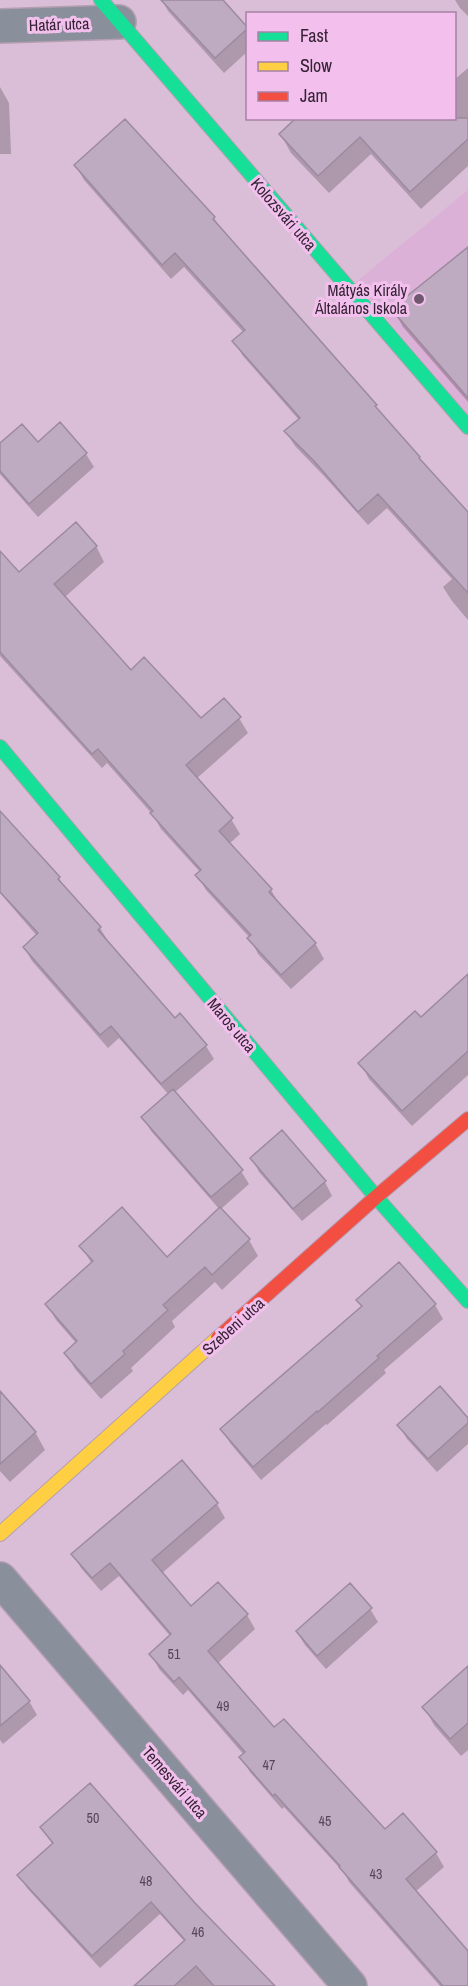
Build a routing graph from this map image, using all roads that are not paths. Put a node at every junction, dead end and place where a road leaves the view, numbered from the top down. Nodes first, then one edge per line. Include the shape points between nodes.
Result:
1 (110, 11) edge
2 (0, 26) edge
3 (468, 427) edge
4 (0, 747) edge
5 (468, 1119) edge
6 (376, 1197) junction
7 (468, 1301) edge
8 (0, 1534) edge
9 (0, 1579) edge
10 (350, 1986) edge

1 - 2 street, Határ utca
1 - 3 street, Kolozsvári utca
4 - 6 street, Maros utca
5 - 6 street, Szebeni utca
6 - 7 street, Maros utca
6 - 8 street, Szebeni utca
9 - 10 street, Temesvári utca

